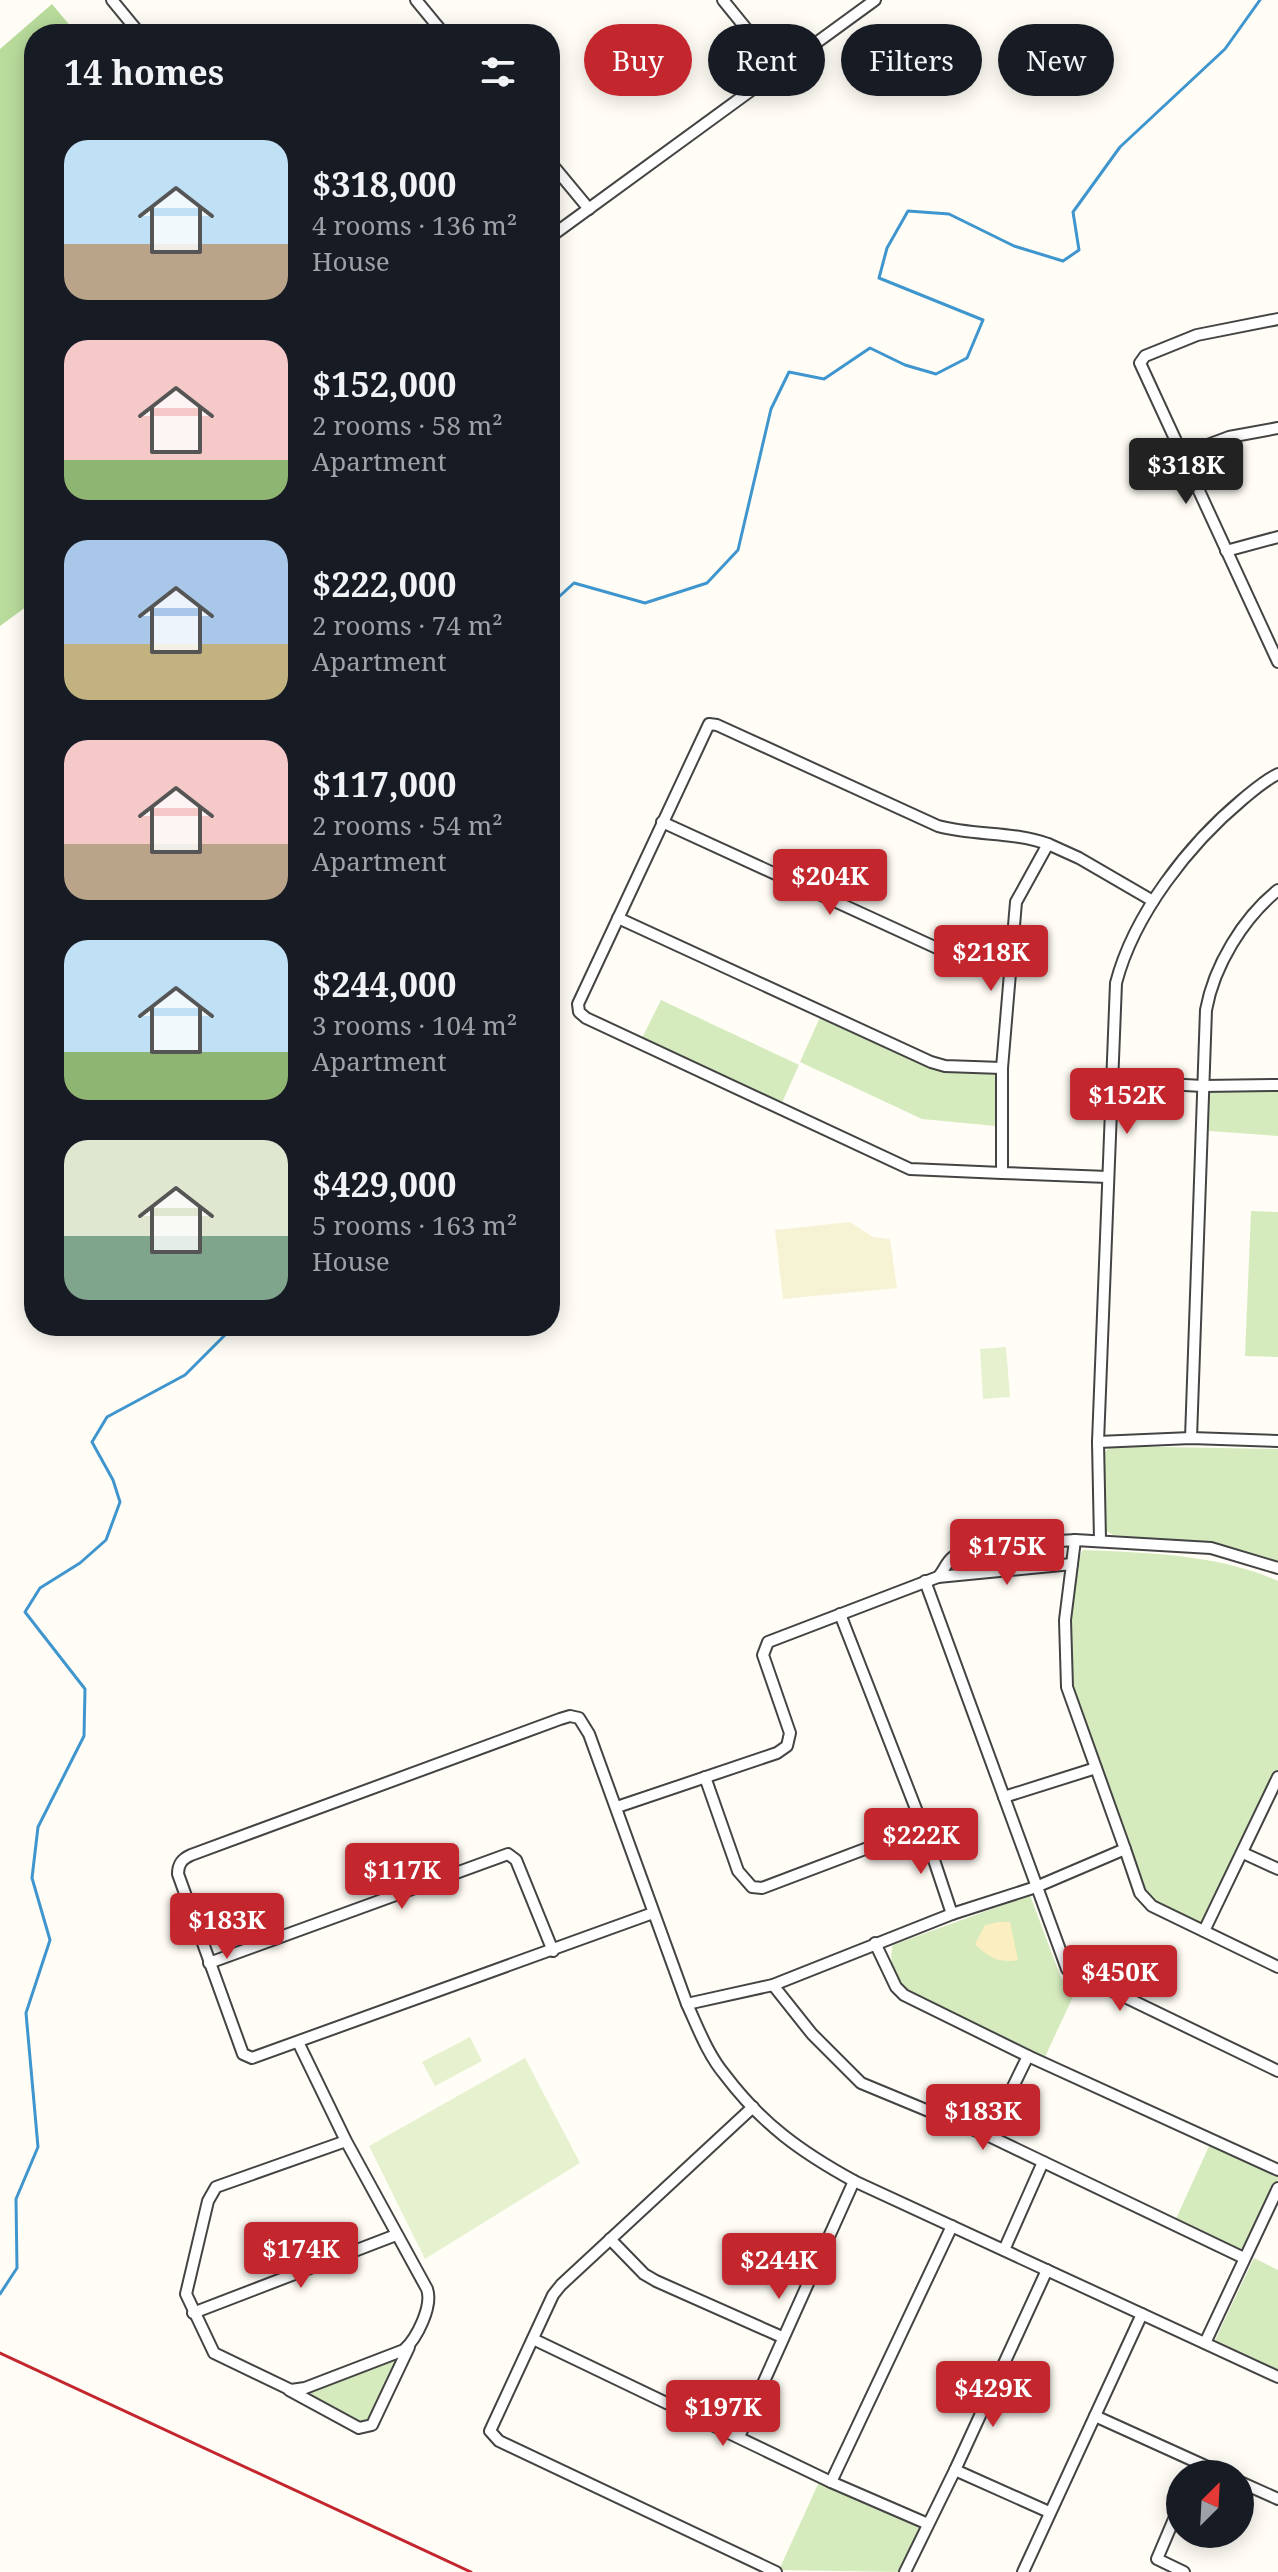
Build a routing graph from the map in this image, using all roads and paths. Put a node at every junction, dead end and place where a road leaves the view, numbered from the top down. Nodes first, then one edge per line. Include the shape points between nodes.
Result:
1 (112, 0) edge
2 (416, 0) edge
3 (723, 0) edge
4 (875, 0) edge
5 (132, 24) edge
6 (436, 24) edge
7 (742, 24) edge
8 (825, 36) edge
9 (742, 96) edge
10 (560, 174) edge
11 (589, 209) junction
12 (560, 230) edge
13 (1278, 319) edge
14 (1278, 428) edge
15 (1181, 455) junction
16 (1278, 537) edge
17 (1226, 551) junction
18 (1275, 647) edge
19 (1278, 662) edge
20 (1278, 774) edge
21 (662, 822) junction
22 (1048, 844) junction
23 (1278, 890) edge
24 (1153, 901) junction
25 (618, 918) junction
26 (1011, 962) junction
27 (1002, 1068) junction
28 (1112, 1081) junction
29 (1278, 1085) edge
30 (1203, 1086) junction
31 (1002, 1173) junction
32 (1108, 1177) junction
33 (1191, 1438) junction
34 (1278, 1441) edge
35 (1098, 1442) junction
36 (1075, 1540) junction
37 (1100, 1540) junction
38 (1072, 1564) junction
39 (1278, 1568) edge
40 (938, 1577) junction
41 (925, 1581) junction
42 (840, 1614) junction
43 (1096, 1768) junction
44 (705, 1777) junction
45 (1278, 1777) edge
46 (1004, 1797) junction
47 (617, 1807) junction
48 (923, 1827) junction
49 (1125, 1849) junction
50 (1243, 1853) junction
51 (1278, 1869) edge
52 (1036, 1887) junction
53 (653, 1913) junction
54 (952, 1914) junction
55 (1204, 1931) junction
56 (875, 1943) junction
57 (553, 1951) junction
58 (209, 1963) junction
59 (1278, 1967) edge
60 (773, 1985) junction
61 (687, 2004) junction
62 (298, 2042) junction
63 (1028, 2056) junction
64 (1278, 2071) edge
65 (753, 2107) junction
66 (989, 2136) junction
67 (346, 2141) junction
68 (1043, 2162) junction
69 (1278, 2170) edge
70 (854, 2181) junction
71 (1278, 2188) edge
72 (952, 2226) junction
73 (396, 2235) junction
74 (610, 2239) junction
75 (1004, 2250) junction
76 (1244, 2258) junction
77 (1047, 2270) junction
78 (193, 2313) junction
79 (1142, 2314) junction
80 (782, 2337) junction
81 (533, 2339) junction
82 (412, 2341) junction
83 (1205, 2343) junction
84 (1278, 2377) edge
85 (286, 2389) junction
86 (1095, 2416) junction
87 (739, 2437) junction
88 (1191, 2460) edge
89 (955, 2470) junction
90 (831, 2482) junction
91 (1254, 2488) edge
92 (1278, 2499) edge
93 (1049, 2512) junction
94 (928, 2524) junction
95 (1166, 2538) edge
96 (776, 2572) edge
97 (905, 2572) edge
98 (1023, 2572) edge
99 (1184, 2572) edge

1 - 5 street
2 - 6 street
3 - 7 street
4 - 8 street
9 - 11 street
10 - 11 street
11 - 12 street
13 - 15 street via 1197,335 1142,359 1140,369
14 - 15 street via 1229,437
15 - 17 street
16 - 17 street
17 - 18 street
18 - 19 street
20 - 24 street via 1204,833
21 - 22 street via 712,724 938,826
21 - 25 street
21 - 26 street via 939,949
22 - 24 street
22 - 26 street via 1017,897
23 - 30 street via 1251,916 1214,980 1206,1010
24 - 28 street via 1116,983
25 - 27 street via 931,1062
25 - 31 street via 579,1000 582,1015 910,1169
26 - 27 street
27 - 31 street
28 - 30 street
28 - 32 street
29 - 30 street
30 - 33 street
31 - 32 street
32 - 35 street
33 - 34 street
33 - 35 street
35 - 37 street
36 - 37 street
36 - 38 street
36 - 40 street via 962,1552
37 - 39 street via 1211,1548
38 - 40 street
38 - 43 street via 1065,1620 1067,1687
40 - 41 street
41 - 42 street
41 - 46 street
42 - 44 street via 765,1645 763,1655 790,1733 787,1746
42 - 48 street
43 - 46 street
43 - 49 street
44 - 47 street
44 - 48 street via 738,1871 752,1887 762,1888
45 - 50 street
46 - 52 street
47 - 53 street
47 - 58 street via 585,1726 570,1716 191,1855 181,1861 178,1874
48 - 54 street
49 - 52 street
49 - 55 street via 1145,1900
50 - 51 street
50 - 55 street
52 - 54 street
52 - 64 street via 1067,1969
53 - 57 street
53 - 61 street
54 - 56 street
55 - 59 street
56 - 60 street
56 - 63 street via 899,1992
57 - 58 street via 516,1860 508,1854
57 - 62 street
58 - 62 street via 245,2056
60 - 61 street
60 - 66 street via 861,2083
61 - 65 street via 723,2074
62 - 67 street
63 - 66 street
63 - 69 street
65 - 70 street via 790,2142
65 - 74 street
66 - 68 street
67 - 73 street
67 - 78 street via 216,2187 186,2289
68 - 75 street
68 - 76 street
70 - 72 street
70 - 80 street
71 - 76 street
72 - 75 street
72 - 90 street
73 - 78 street
73 - 82 street via 429,2296
74 - 80 street via 656,2281
74 - 81 street via 553,2295
75 - 77 street
76 - 83 street
77 - 79 street
77 - 89 street
78 - 85 street via 214,2353
79 - 83 street
79 - 86 street
80 - 87 street
81 - 87 street
81 - 96 street via 490,2428 492,2436
82 - 85 street via 399,2353 305,2388
82 - 85 street via 367,2428
83 - 84 street
86 - 88 street
86 - 93 street
87 - 90 street
89 - 93 street
89 - 94 street
90 - 94 street
91 - 92 street
93 - 98 street
94 - 97 street
95 - 99 street via 1157,2559

